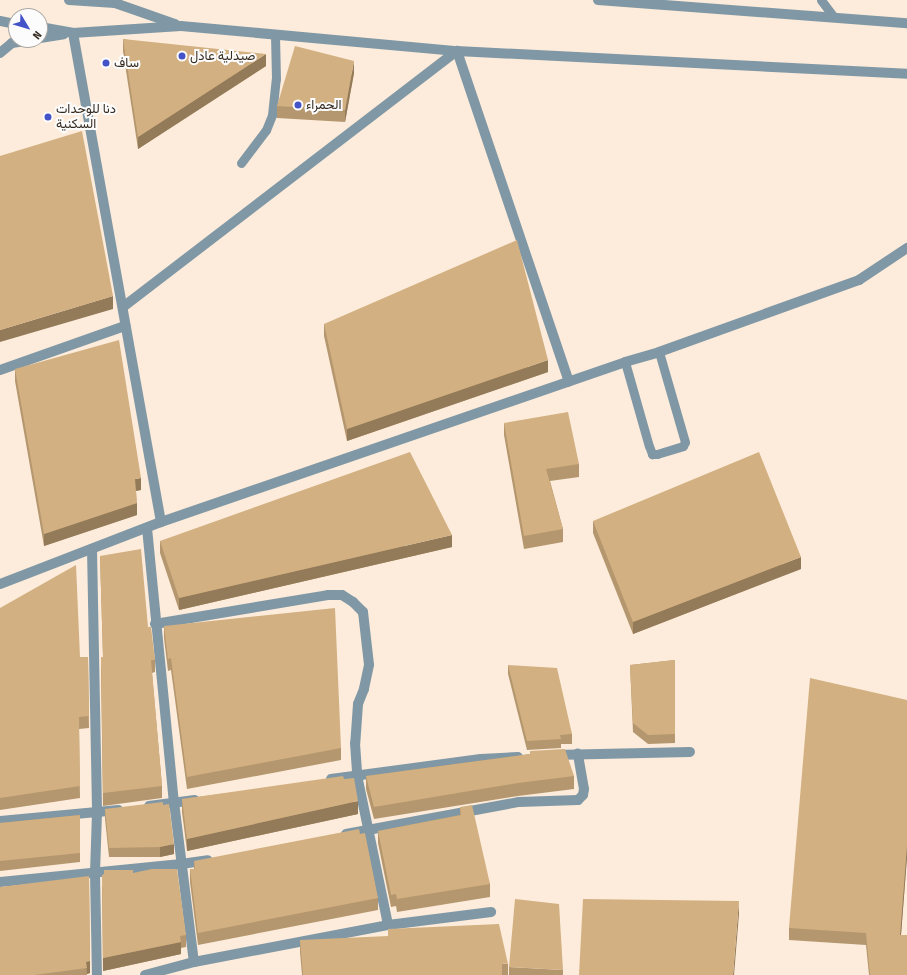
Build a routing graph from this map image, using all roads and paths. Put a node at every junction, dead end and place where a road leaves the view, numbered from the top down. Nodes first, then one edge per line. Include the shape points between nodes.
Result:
1 (69, 0) edge
2 (598, 0) edge
3 (821, 0) edge
4 (834, 17) junction
5 (907, 23) edge
6 (181, 26) junction
7 (48, 29) edge
8 (73, 33) junction
9 (275, 34) junction
10 (48, 37) edge
11 (8, 46) edge
12 (457, 51) junction
13 (0, 53) edge
14 (907, 74) edge
15 (241, 163) dead end
16 (907, 248) edge
17 (123, 307) junction
18 (125, 326) junction
19 (659, 352) junction
20 (625, 362) junction
21 (0, 370) edge
22 (569, 382) junction
23 (161, 522) junction
24 (147, 528) junction
25 (92, 549) junction
26 (0, 584) edge
27 (155, 624) junction
28 (690, 752) dead end
29 (578, 754) junction
30 (526, 756) edge
31 (541, 756) edge
32 (357, 775) junction
33 (319, 781) edge
34 (205, 799) edge
35 (174, 802) junction
36 (97, 813) junction
37 (0, 821) edge
38 (369, 830) junction
39 (338, 836) edge
40 (220, 857) edge
41 (181, 864) junction
42 (95, 873) junction
43 (0, 882) edge
44 (491, 912) dead end
45 (388, 926) junction
46 (194, 962) junction
47 (97, 975) edge
48 (145, 975) edge

1 - 6 street via 115,3
2 - 4 street
3 - 4 lane
4 - 5 street
6 - 8 street
6 - 9 street
7 - 8 street
8 - 10 street
8 - 17 street
9 - 12 street
9 - 15 lane via 276,79 272,115 266,130
11 - 13 street
12 - 14 street
12 - 17 street
12 - 22 street
16 - 19 street via 859,280
17 - 18 street
18 - 21 street
18 - 23 street
19 - 20 street
19 - 20 lane via 685,442 683,446 657,454 652,454 649,446
20 - 22 street
22 - 23 street
23 - 24 street
24 - 25 street
24 - 27 street
25 - 26 street
25 - 36 street
27 - 32 street via 328,595 342,595 353,602 363,612 369,665 358,704
27 - 35 street
28 - 29 street
29 - 31 street
29 - 38 street via 584,789 578,800 519,802
30 - 32 street via 481,758
32 - 33 street
32 - 38 street
34 - 35 street
35 - 36 street
35 - 41 street
36 - 37 street
36 - 42 street
38 - 39 street
38 - 45 street
40 - 41 street
41 - 42 street
41 - 46 street
42 - 43 street
42 - 47 street
44 - 45 street
45 - 46 street
46 - 48 street

